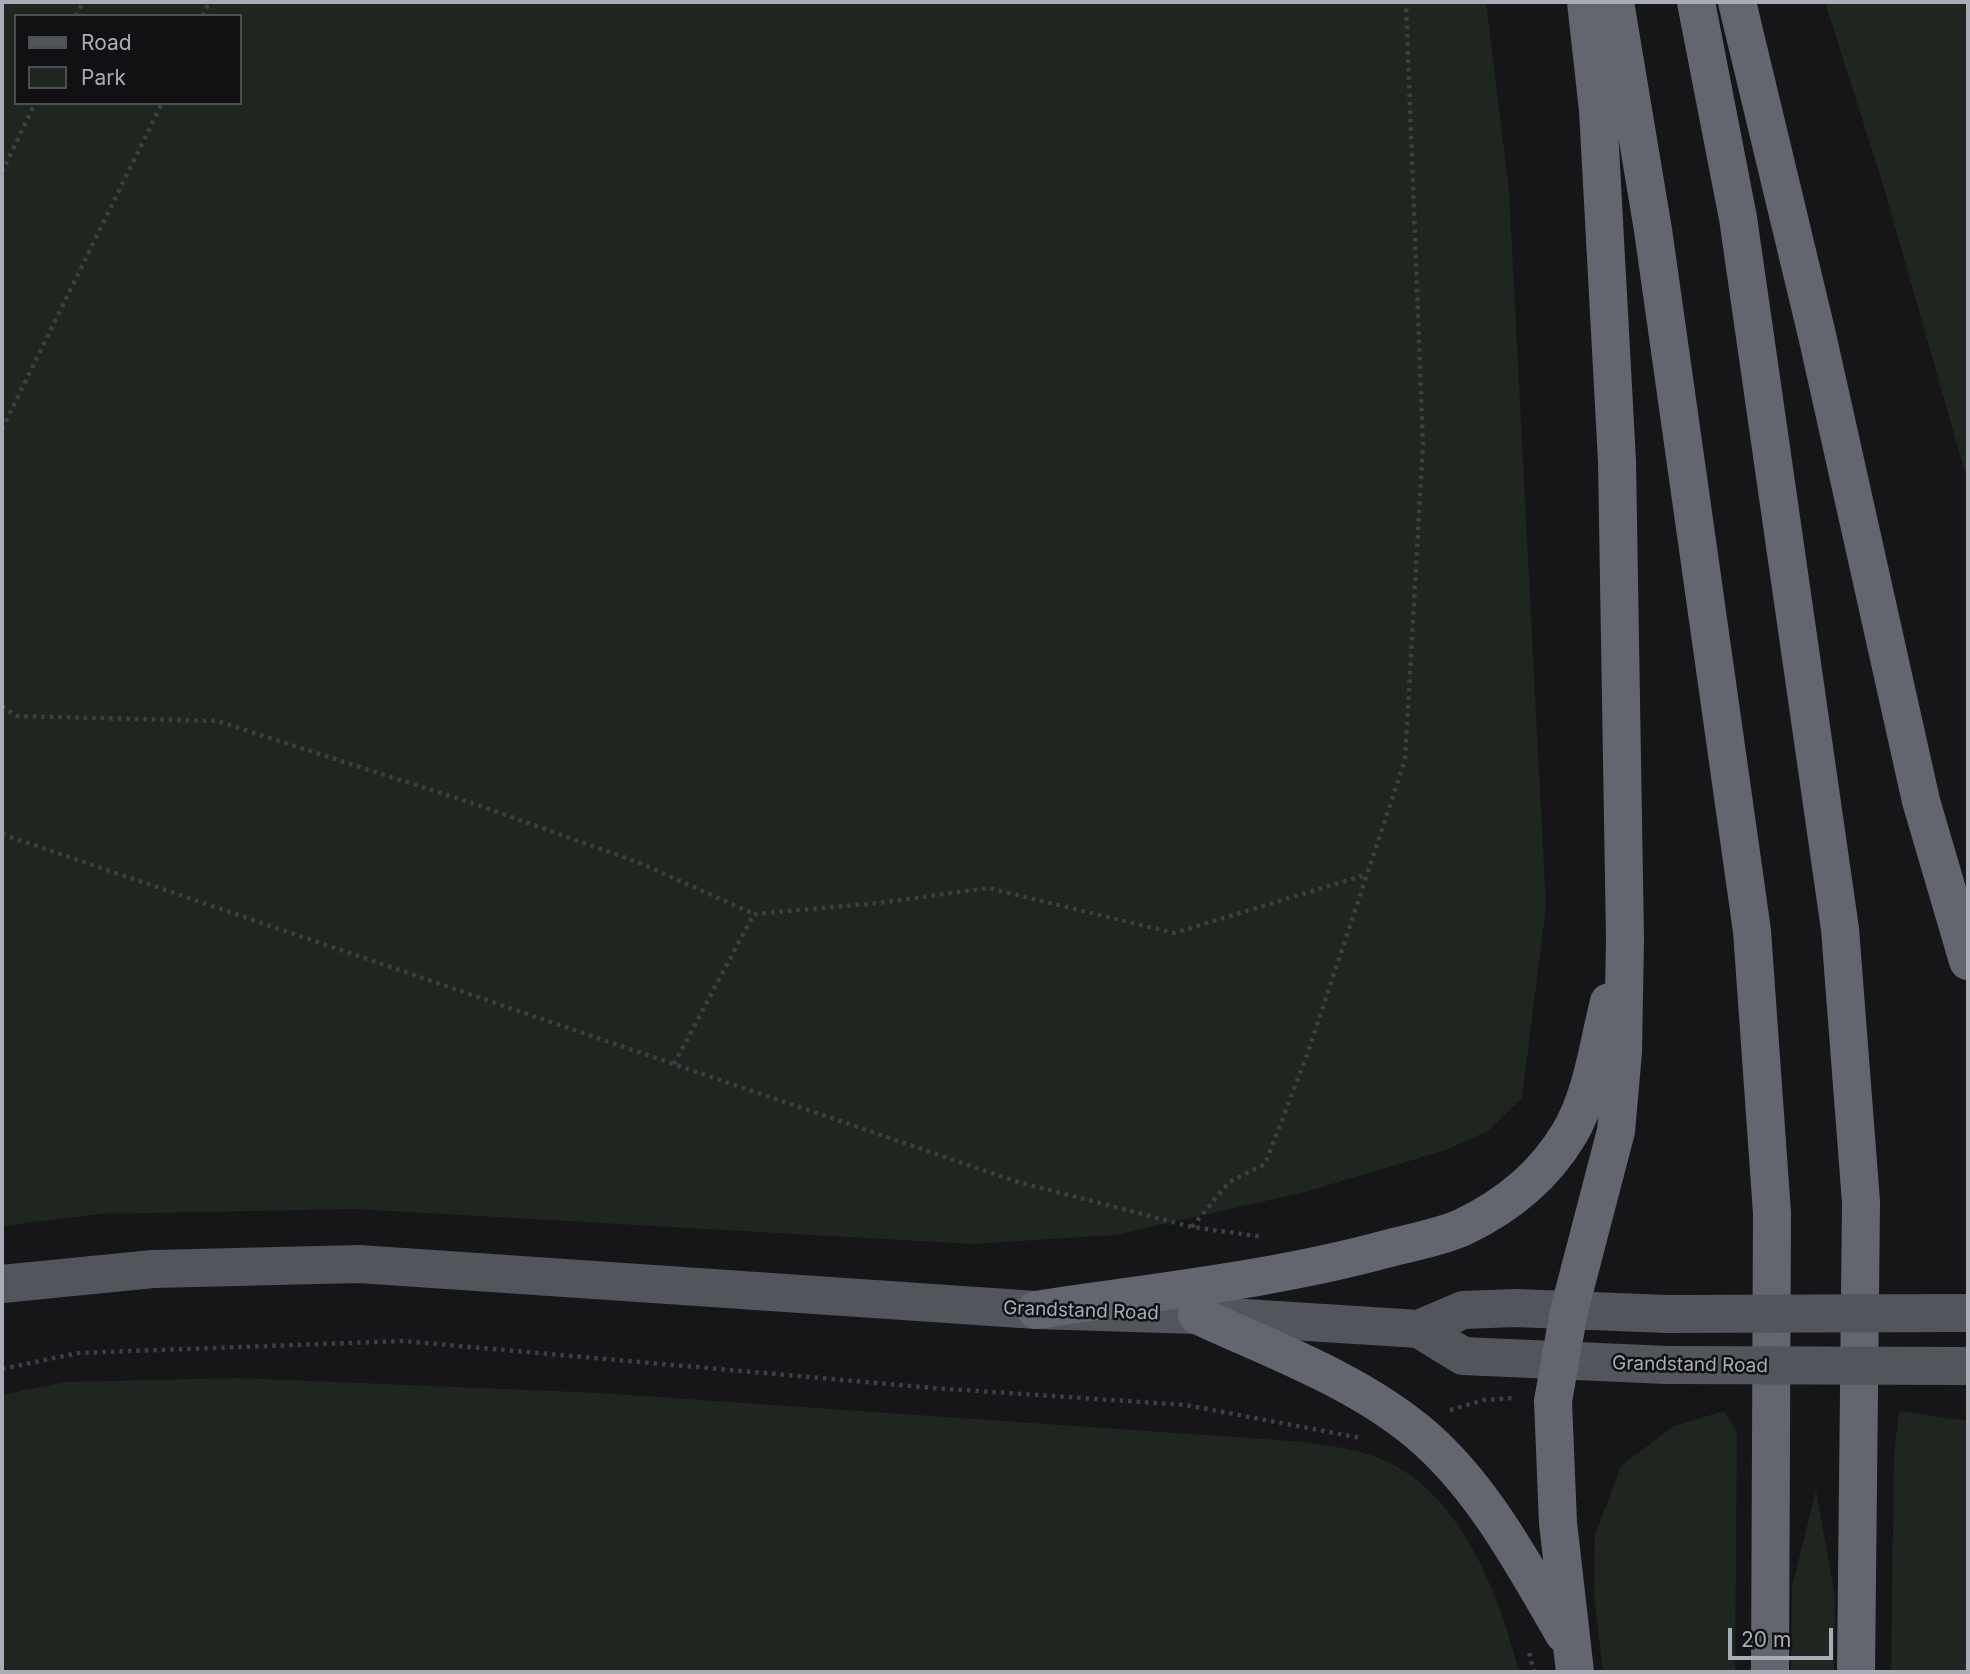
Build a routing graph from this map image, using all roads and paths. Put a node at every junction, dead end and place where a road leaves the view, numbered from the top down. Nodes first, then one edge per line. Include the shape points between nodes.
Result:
1 (1406, 2) edge
2 (1586, 2) edge
3 (1615, 2) edge
4 (1696, 2) edge
5 (1737, 2) edge
6 (34, 105) edge
7 (161, 105) edge
8 (2, 172) edge
9 (2, 429) edge
10 (2, 706) edge
11 (1921, 801) junction
12 (2, 834) edge
13 (1366, 874) junction
14 (1968, 910) edge
15 (754, 914) junction
16 (1625, 939) junction
17 (1968, 961) edge
18 (674, 1064) junction
19 (1192, 1227) junction
20 (1265, 1237) dead end
21 (2, 1284) edge
22 (1036, 1310) junction
23 (1569, 1311) junction
24 (1966, 1313) edge
25 (1197, 1315) junction
26 (1419, 1329) junction
27 (1559, 1362) junction
28 (1966, 1366) edge
29 (2, 1369) edge
30 (1553, 1401) junction
31 (1419, 1433) junction
32 (1373, 1441) dead end
33 (1573, 1660) edge
34 (1770, 1672) edge
35 (1856, 1672) edge

1 - 13 path via 1423,445 1405,760
2 - 16 highway via 1598,110 1617,461
3 - 34 highway via 1653,230 1752,931 1772,1213
4 - 35 highway via 1738,218 1840,929 1861,1202
5 - 11 highway
6 - 8 path
7 - 9 path
10 - 15 path via 16,716 217,721 472,803 627,859
11 - 14 highway
11 - 17 highway
12 - 18 path
13 - 15 path via 1174,933 988,888
13 - 19 path via 1307,1055 1265,1164 1229,1182
15 - 18 path
16 - 22 highway via 1583,1106 1552,1158 1510,1200 1459,1228 1327,1265
16 - 23 highway via 1616,1131
18 - 19 path via 1018,1182
19 - 20 path
21 - 22 main road, Grandstand Road via 153,1269 359,1264
22 - 25 main road, Grandstand Road
23 - 24 main road, Grandstand Road, bridge
23 - 26 main road, Grandstand Road via 1463,1310
23 - 27 highway
25 - 26 main road, Grandstand Road
25 - 31 highway via 1345,1383
26 - 27 main road, Grandstand Road via 1463,1356
27 - 28 main road, Grandstand Road, bridge
27 - 30 highway
29 - 32 path via 78,1353 403,1341 933,1388 1186,1405
30 - 31 path via 1483,1400 1440,1414
30 - 33 highway via 1558,1523
31 - 33 highway via 1478,1499 1532,1578

